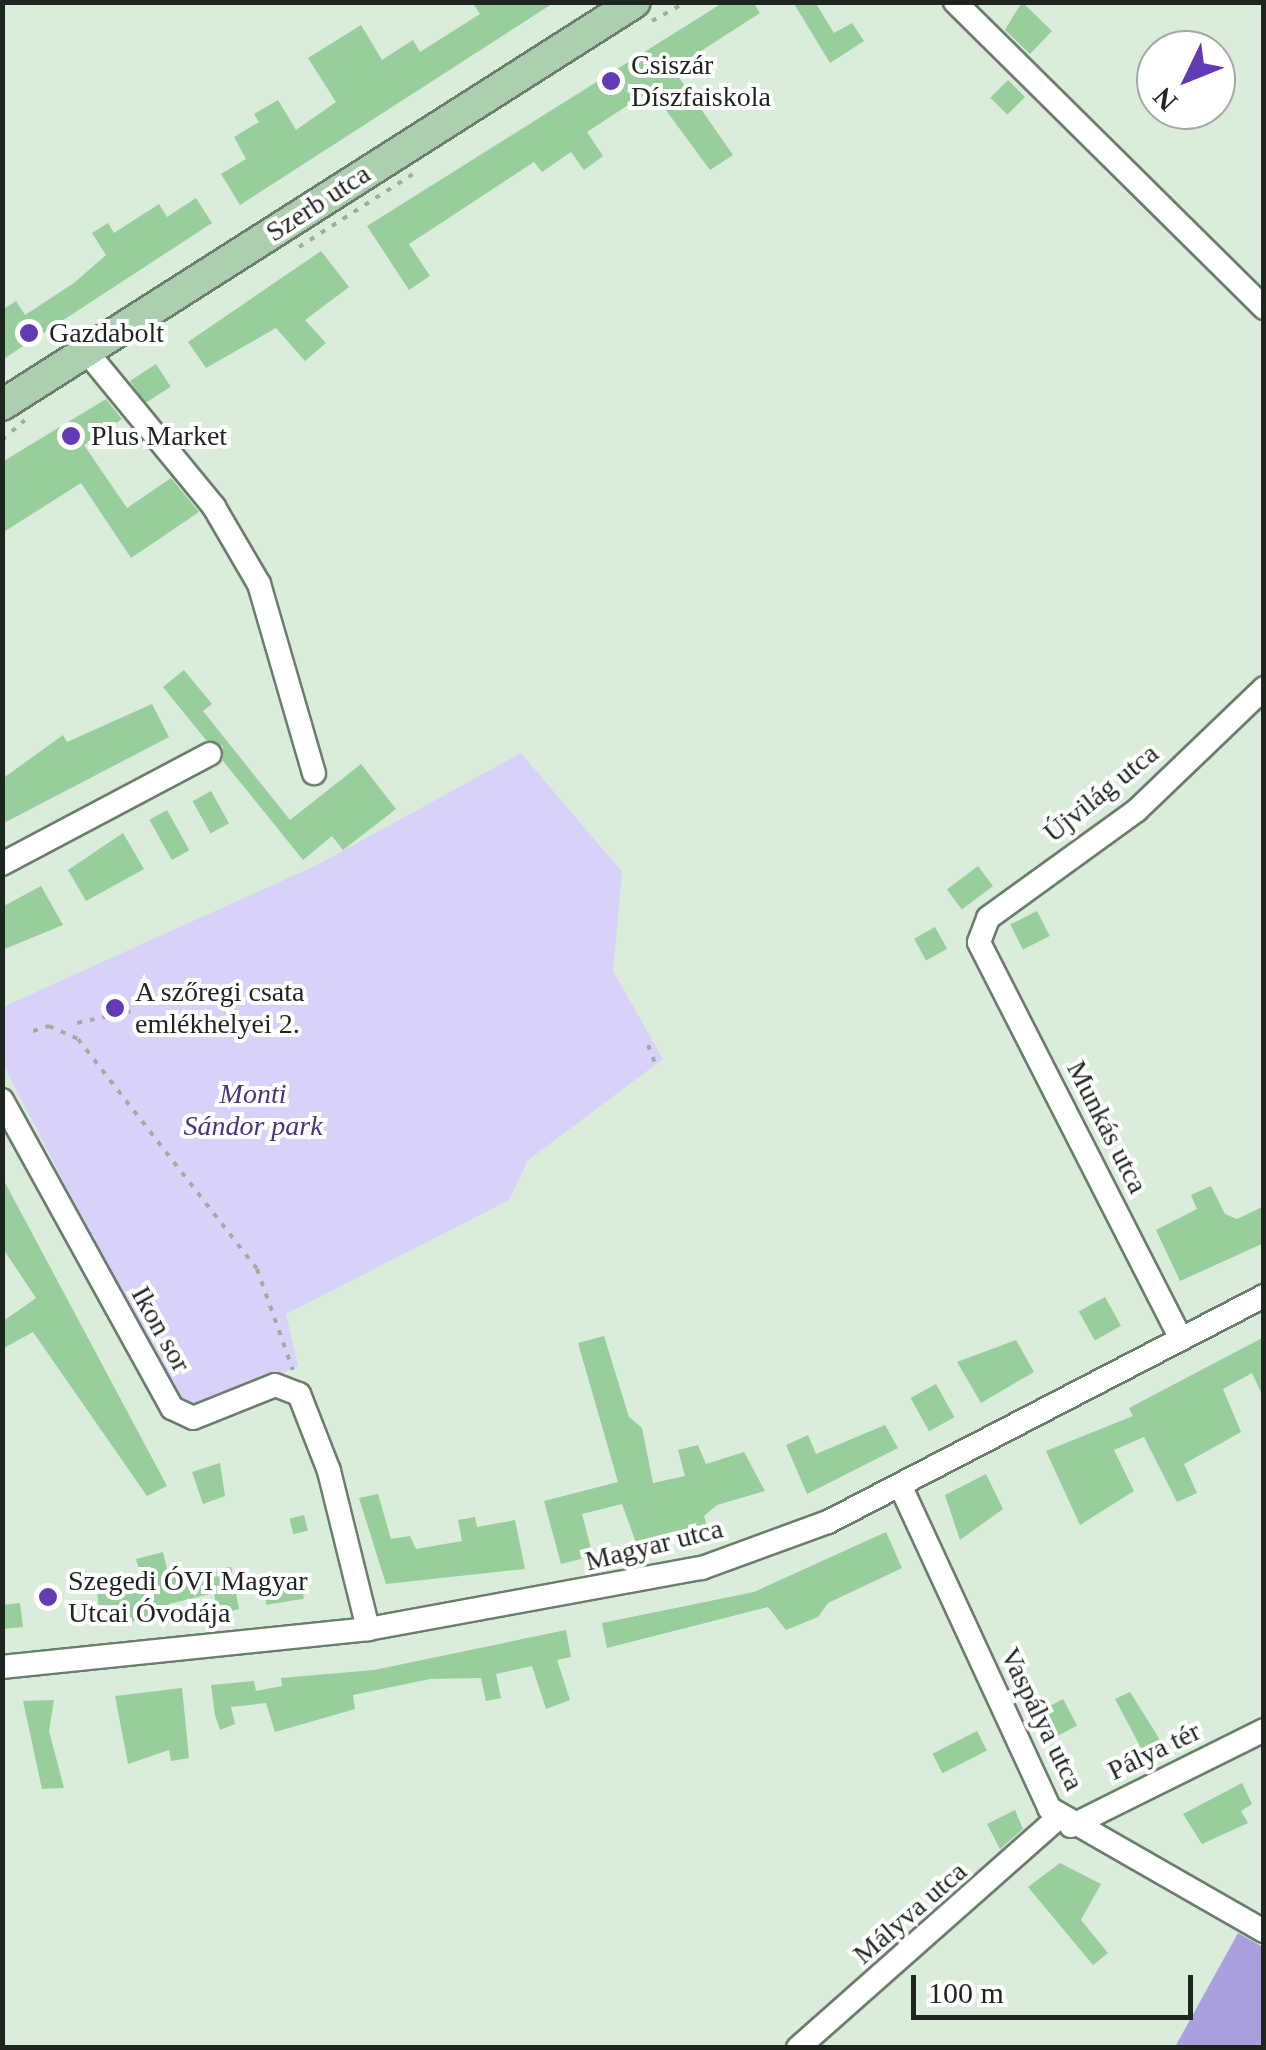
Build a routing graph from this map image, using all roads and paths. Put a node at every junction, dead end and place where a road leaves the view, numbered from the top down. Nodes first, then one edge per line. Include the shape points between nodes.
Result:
1 (635, 2) edge
2 (955, 2) edge
3 (1264, 308) edge
4 (86, 351) junction
5 (2, 406) edge
6 (1264, 688) edge
7 (210, 754) dead end
8 (314, 772) dead end
9 (2, 864) edge
10 (979, 942) joint
11 (130, 1011) dead end
12 (77, 1023) dead end
13 (33, 1031) dead end
14 (648, 1044) dead end
15 (655, 1063) dead end
16 (2, 1100) edge
17 (1264, 1296) edge
18 (1181, 1340) junction
19 (299, 1394) junction
20 (901, 1486) junction
21 (368, 1629) junction
22 (2, 1666) edge
23 (1264, 1730) edge
24 (1064, 1822) junction
25 (1264, 1931) edge
26 (798, 2048) edge

1 - 4 main road, Szerb utca
2 - 3 street
4 - 5 main road, Szerb utca
4 - 8 street via 214,506 259,584
6 - 10 street, Újvilág utca via 1138,810 988,918
7 - 9 street
10 - 18 street, Munkás utca
11 - 12 path
13 - 19 path via 48,1026 78,1039 257,1269
14 - 15 path
16 - 19 street, Ikon sor via 172,1408 192,1418 274,1385
17 - 18 street, Magyar utca
18 - 20 street, Magyar utca
19 - 21 street via 329,1471
20 - 21 street, Magyar utca via 702,1568
20 - 24 street, Vaspálya utca
21 - 22 street, Magyar utca
23 - 24 street, Pálya tér
24 - 25 street, Vaspálya utca
24 - 26 street, Mályva utca

